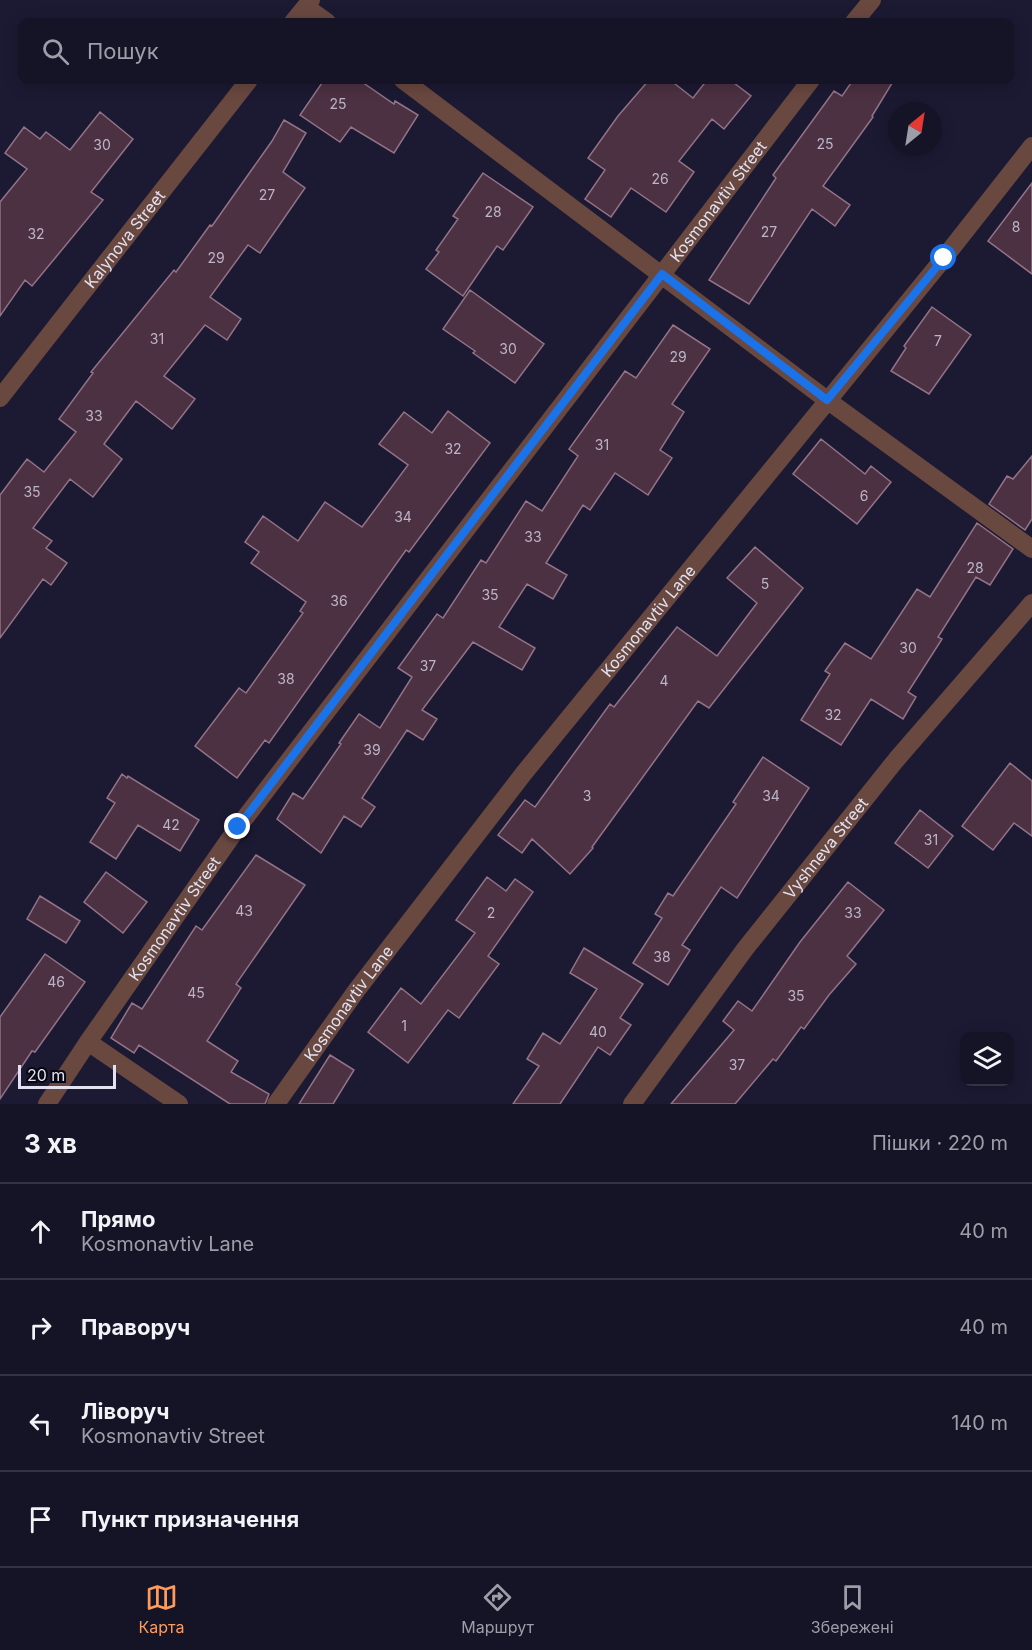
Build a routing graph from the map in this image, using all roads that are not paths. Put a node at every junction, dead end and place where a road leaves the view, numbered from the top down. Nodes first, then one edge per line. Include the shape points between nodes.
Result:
1 (872, 0) edge
2 (308, 3) edge
3 (296, 18) edge
4 (323, 18) edge
5 (857, 18) edge
6 (246, 84) edge
7 (408, 84) edge
8 (808, 84) edge
9 (1032, 146) edge
10 (662, 274) junction
11 (0, 398) edge
12 (827, 400) junction
13 (1032, 549) edge
14 (1031, 606) edge
15 (88, 1042) junction
16 (47, 1104) edge
17 (179, 1104) edge
18 (276, 1104) edge
19 (632, 1104) edge

1 - 5 street
2 - 3 street
2 - 4 street
6 - 11 street, Kalynova Street
7 - 10 street
8 - 10 street, Kosmonavtiv Street
9 - 12 street, Kosmonavtiv Lane
10 - 12 street
10 - 15 street, Kosmonavtiv Street via 238,827
12 - 13 street
12 - 18 street, Kosmonavtiv Lane via 524,773 356,991
14 - 19 street, Vyshneva Street via 896,760 745,949
15 - 16 street, Kosmonavtiv Street
15 - 17 street

